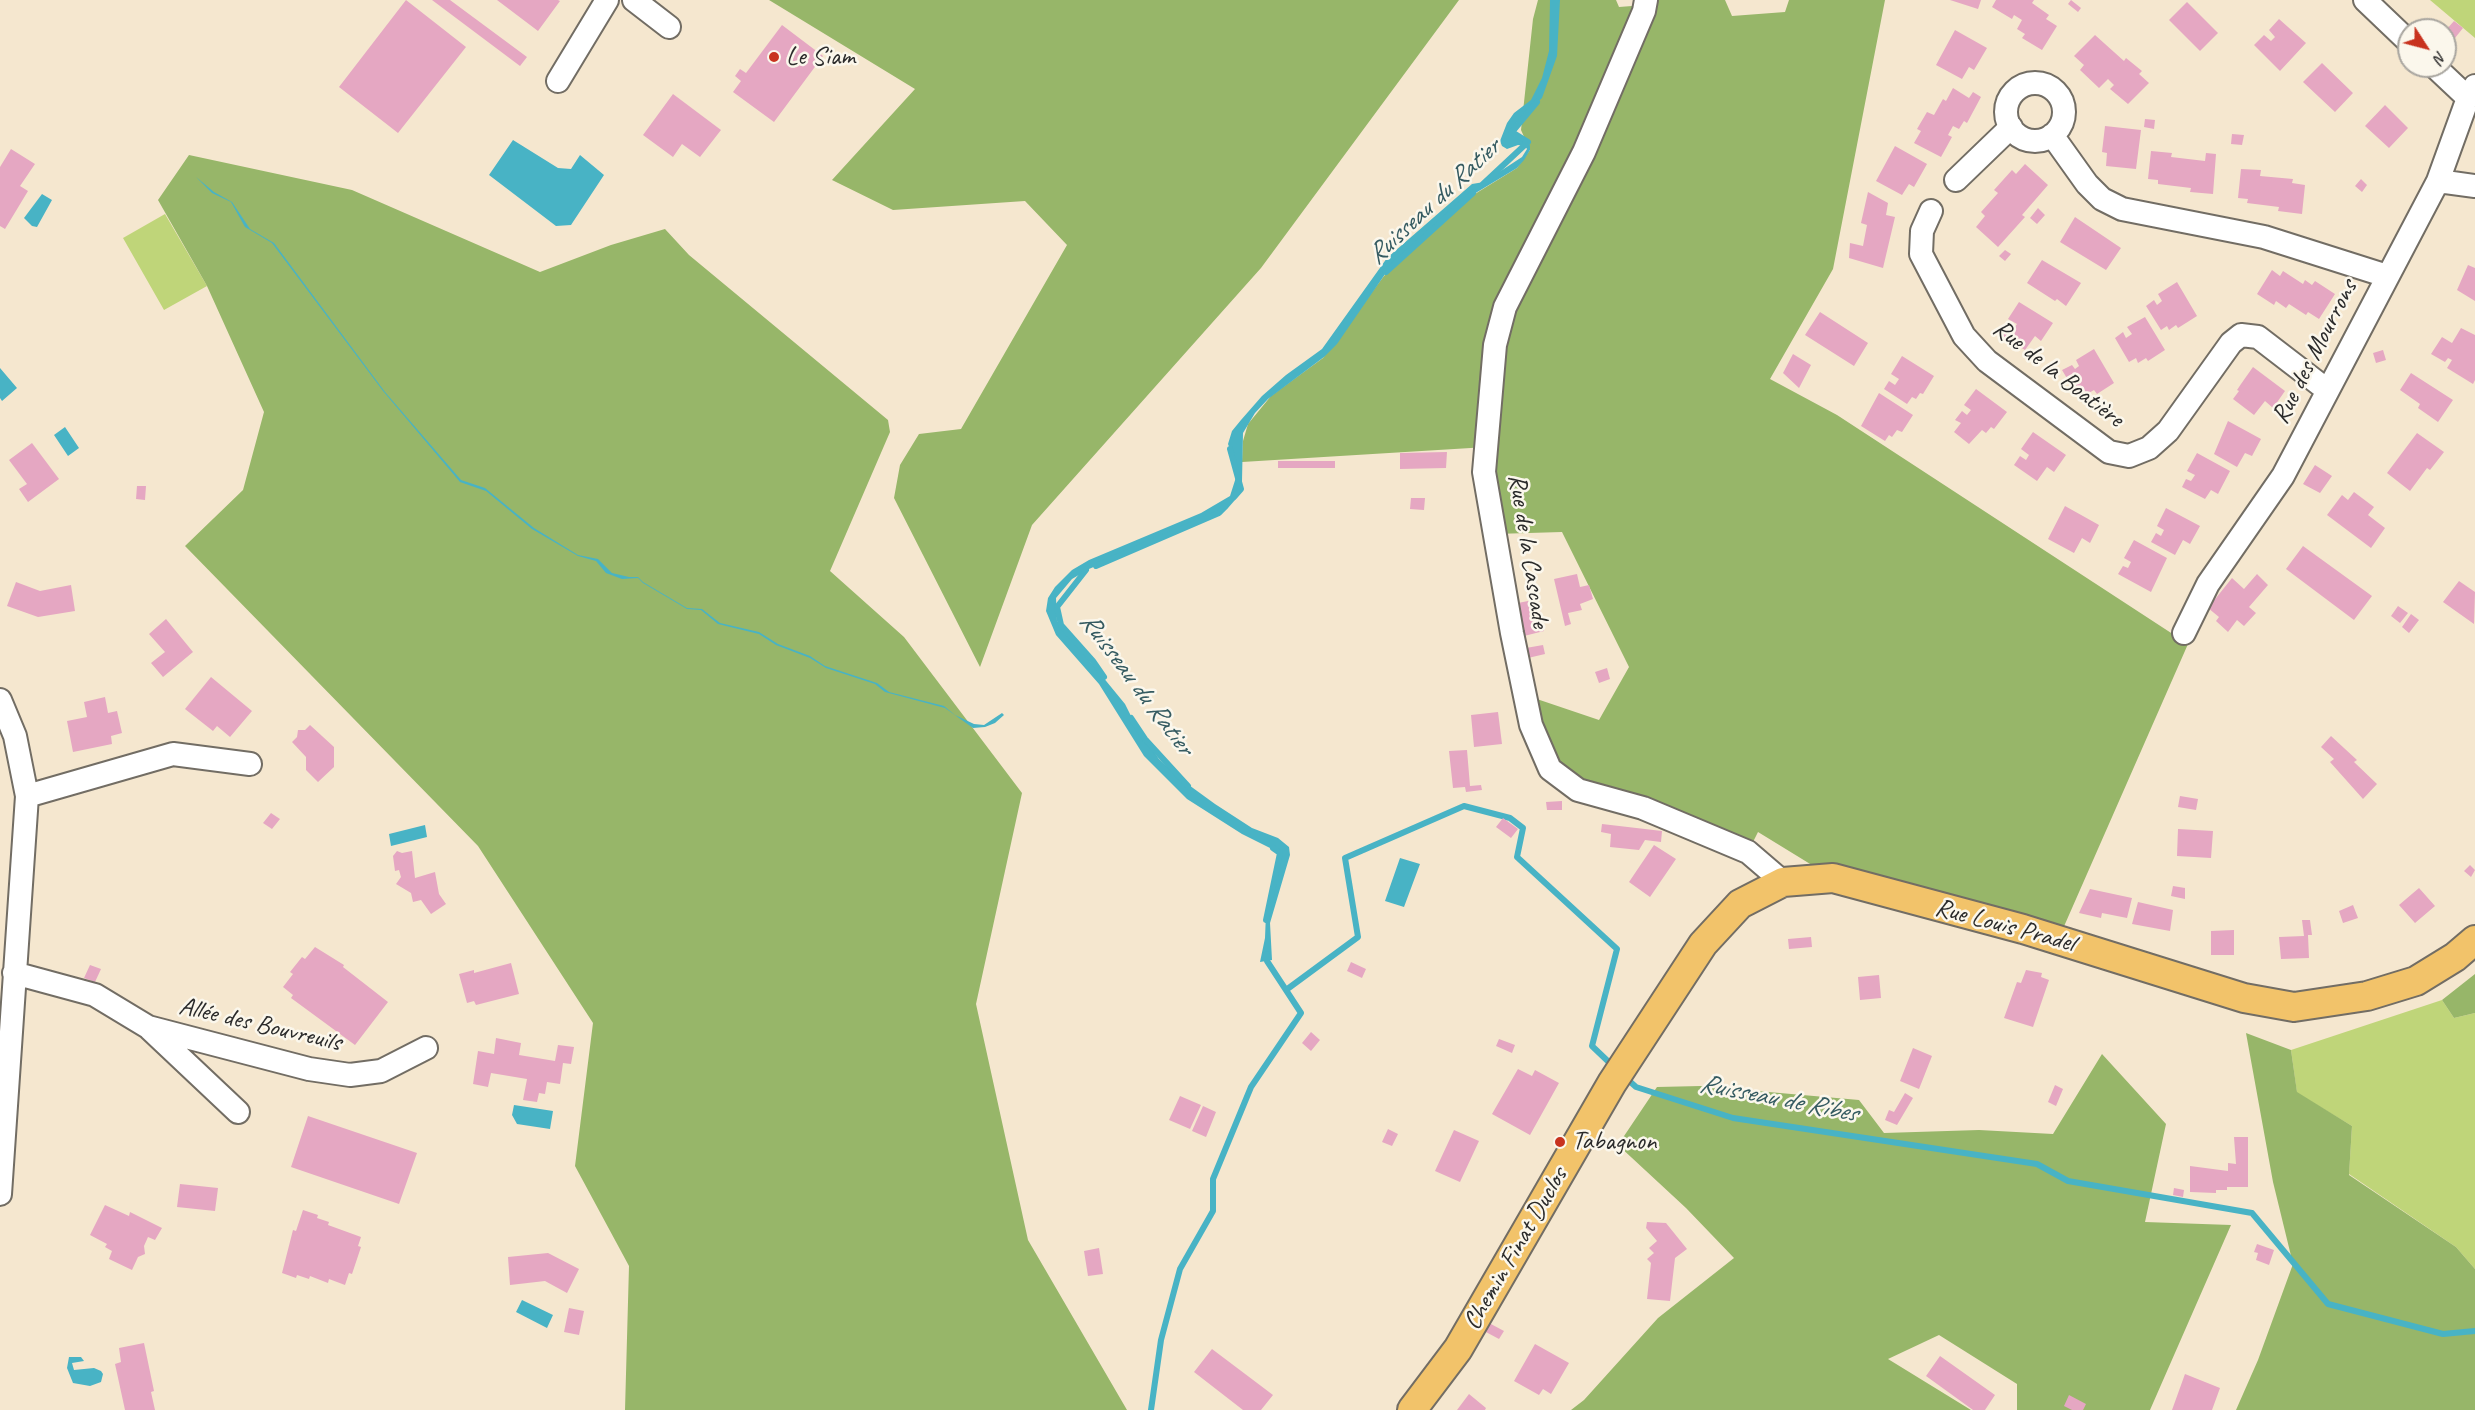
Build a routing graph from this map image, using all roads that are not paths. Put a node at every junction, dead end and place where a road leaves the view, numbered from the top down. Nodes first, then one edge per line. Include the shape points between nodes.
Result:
1 (608, 0) edge
2 (634, 0) edge
3 (1646, 0) edge
4 (2366, 0) edge
5 (669, 27) dead end
6 (2397, 30) edge
7 (2451, 78) edge
8 (558, 81) dead end
9 (2471, 92) edge
10 (2011, 127) junction
11 (2052, 135) junction
12 (1956, 180) dead end
13 (2438, 181) junction
14 (2475, 186) edge
15 (1931, 211) dead end
16 (2387, 276) junction
17 (2327, 390) junction
18 (2184, 633) dead end
19 (0, 700) edge
20 (250, 764) dead end
21 (27, 796) junction
22 (1783, 882) junction
23 (2475, 940) edge
24 (14, 973) junction
25 (148, 1027) junction
26 (426, 1048) dead end
27 (1612, 1083) joint
28 (238, 1112) dead end
29 (0, 1194) edge
30 (1412, 1410) edge

1 - 8 street
2 - 5 street
3 - 22 street, Rue de la Cascade via 1584,152 1505,308 1495,345 1484,472 1531,726 1550,769 1578,790 1643,808 1748,852
4 - 6 street
7 - 9 street
9 - 13 street, Rue des Mourrons
10 - 11 street via 2025,139
10 - 11 street via 2007,110 2013,93 2030,83 2040,83 2050,86 2062,100 2063,120
10 - 12 street
11 - 16 street via 2087,184 2102,199 2121,209 2264,237
13 - 14 street
13 - 16 street, Rue des Mourrons
15 - 17 street, Rue de la Boatière via 1922,231 1921,254 1964,336 1987,361 2109,452 2129,456 2149,448 2168,431 2231,343 2241,335 2258,337
16 - 17 street, Rue des Mourrons
17 - 18 street, Rue des Mourrons via 2283,476 2208,584
19 - 21 street via 15,736
20 - 21 street via 173,754
21 - 24 street
22 - 23 main road, Rue Louis Pradel via 1833,878 2023,929 2244,998 2294,1007 2367,996 2416,981
22 - 27 main road, Rue Louis Pradel via 1740,904 1703,944
24 - 25 street, Allée des Bouvreuils via 95,995
24 - 29 street
25 - 26 street, Allée des Bouvreuils via 309,1069 350,1075 381,1071
25 - 28 street, Allée des Bouvreuils
27 - 30 main road, Chemin Finat Duclos via 1458,1349

